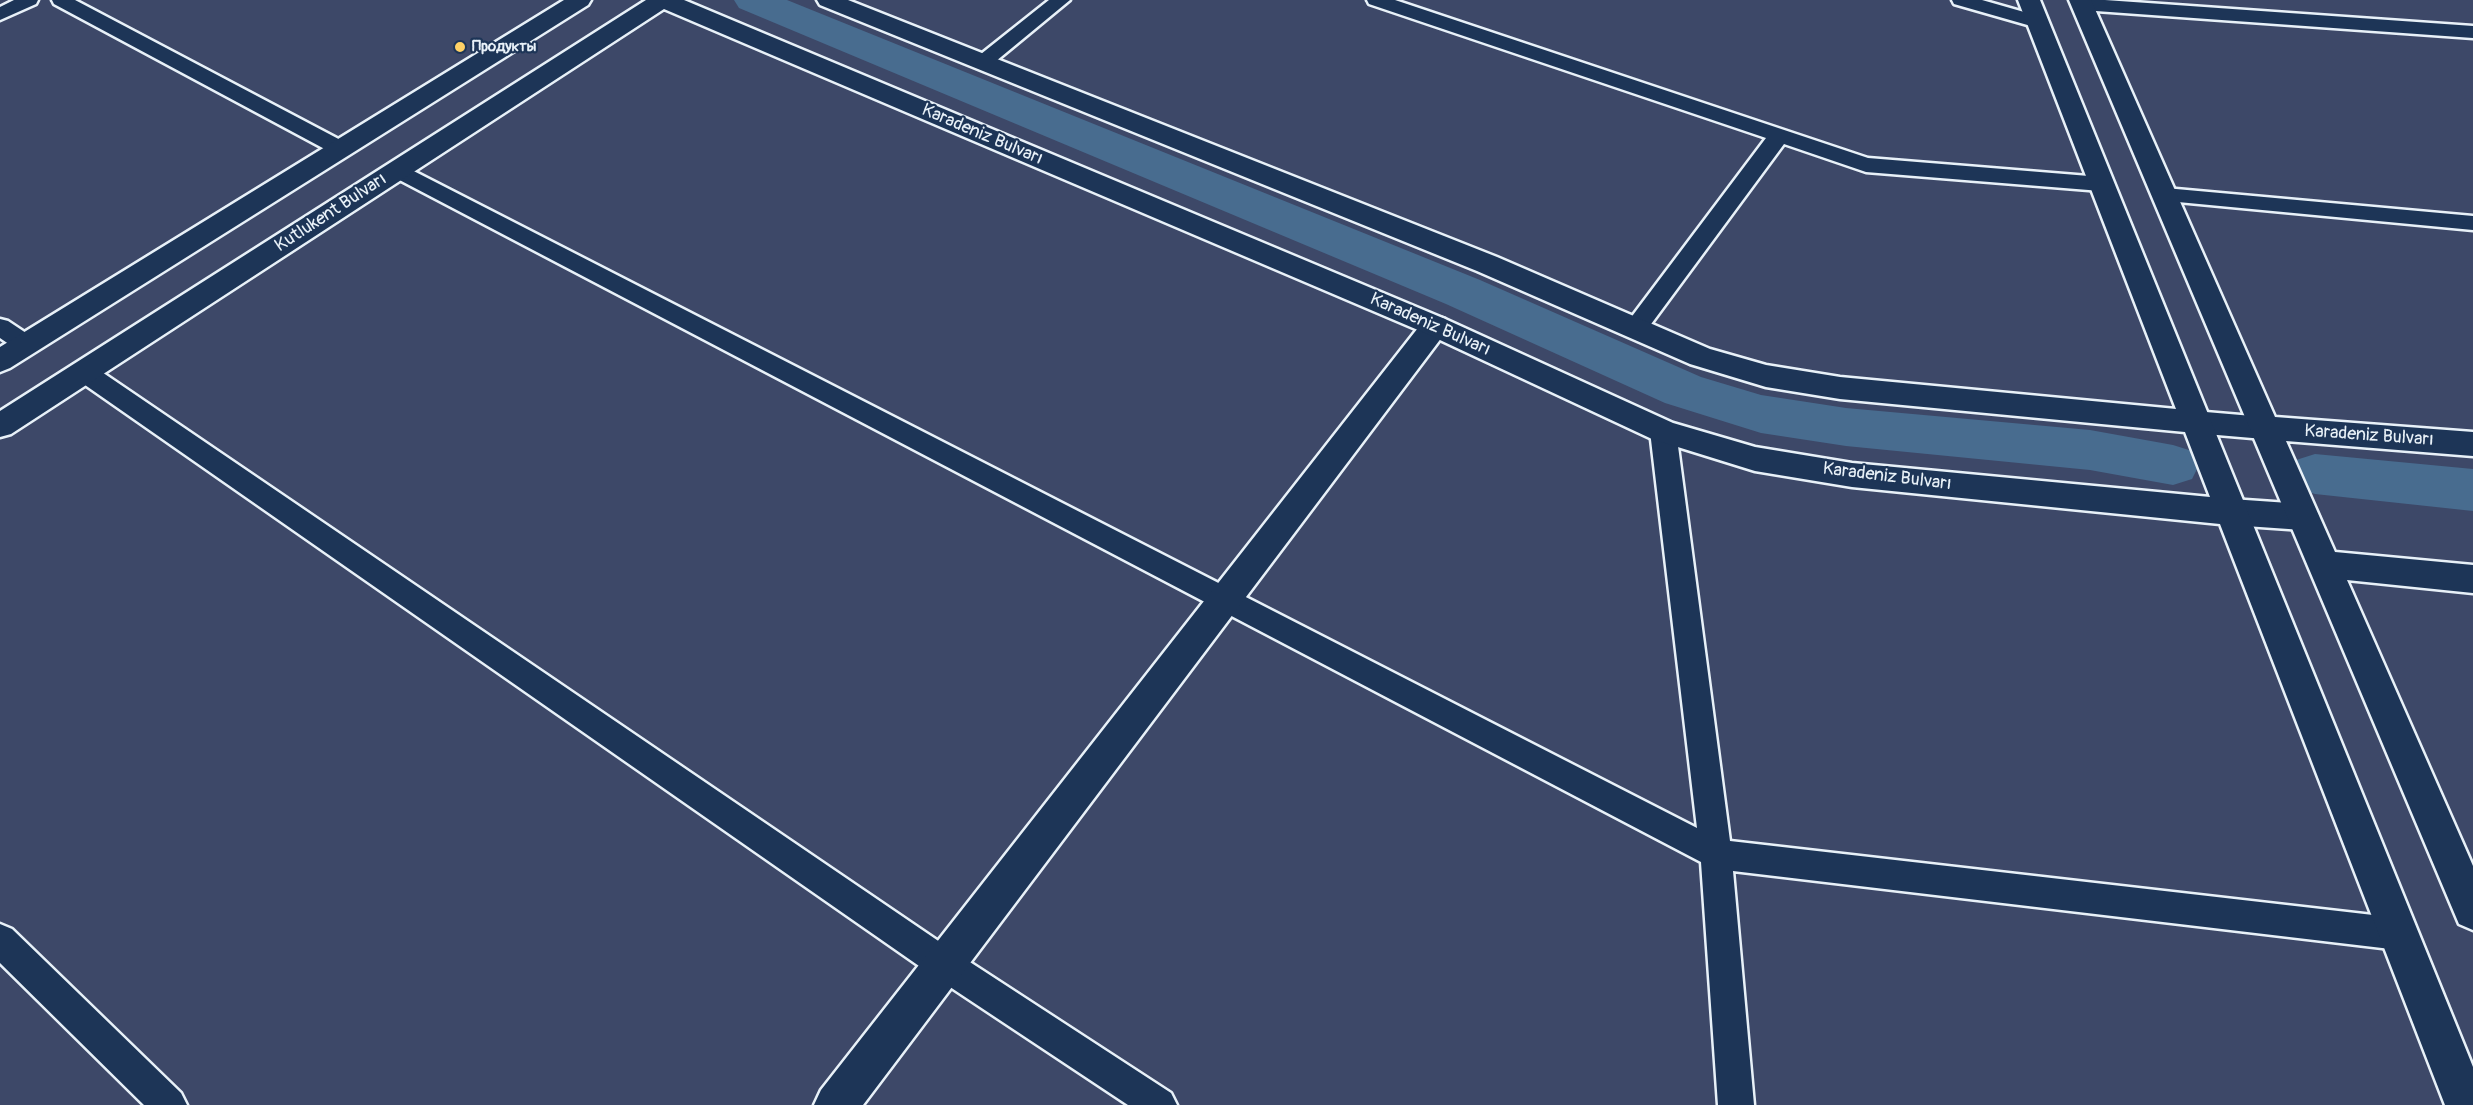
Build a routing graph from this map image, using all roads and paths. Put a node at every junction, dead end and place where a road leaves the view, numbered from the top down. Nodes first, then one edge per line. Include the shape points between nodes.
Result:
1 (29, 0) edge
2 (61, 0) edge
3 (580, 0) edge
4 (663, 0) edge
5 (828, 0) edge
6 (1061, 0) edge
7 (1376, 0) edge
8 (1961, 0) edge
9 (2081, 2) edge
10 (2033, 11) edge
11 (0, 14) edge
12 (2473, 32) edge
13 (983, 62) junction
14 (1779, 136) junction
15 (341, 149) junction
16 (398, 170) junction
17 (2101, 184) junction
18 (2165, 195) junction
19 (2473, 223) edge
20 (0, 327) edge
21 (1435, 327) junction
22 (1635, 329) junction
23 (27, 345) junction
24 (0, 361) edge
25 (84, 372) junction
26 (2194, 422) junction
27 (0, 426) edge
28 (2264, 428) junction
29 (1663, 431) junction
30 (2473, 444) edge
31 (2231, 512) junction
32 (2303, 517) junction
33 (2324, 564) junction
34 (2473, 579) edge
35 (1226, 599) junction
36 (1716, 854) junction
37 (2473, 911) edge
38 (2399, 934) junction
39 (0, 940) edge
40 (944, 964) junction
41 (169, 1105) edge
42 (836, 1105) edge
43 (1159, 1105) edge
44 (1736, 1105) edge
45 (2467, 1105) edge

1 - 11 lane
2 - 15 lane
3 - 15 street
4 - 16 street, Kutlukent Bulvarı
4 - 21 street, Karadeniz Bulvarı
5 - 13 street
6 - 13 lane
7 - 14 lane
8 - 10 lane
9 - 12 lane
9 - 18 street
10 - 17 street
13 - 22 street via 1476,260
14 - 17 lane via 1866,165
14 - 22 lane
15 - 23 street
16 - 25 street, Kutlukent Bulvarı
16 - 35 lane
17 - 26 street
18 - 19 lane
18 - 28 street
20 - 23 lane
21 - 29 street, Karadeniz Bulvarı
21 - 35 street
22 - 26 street via 1700,357 1766,376 1840,388
23 - 24 street
25 - 27 street, Kutlukent Bulvarı
25 - 40 lane
26 - 28 street, Karadeniz Bulvarı
26 - 31 street
28 - 30 street, Karadeniz Bulvarı
28 - 32 street
29 - 31 street, Karadeniz Bulvarı via 1755,459 1852,475
29 - 36 lane
31 - 32 street, Karadeniz Bulvarı
31 - 38 street
32 - 33 street
33 - 34 street
33 - 37 street
35 - 36 lane
35 - 40 street
36 - 38 lane
36 - 44 lane
38 - 45 street
39 - 41 lane
40 - 42 street
40 - 43 lane

